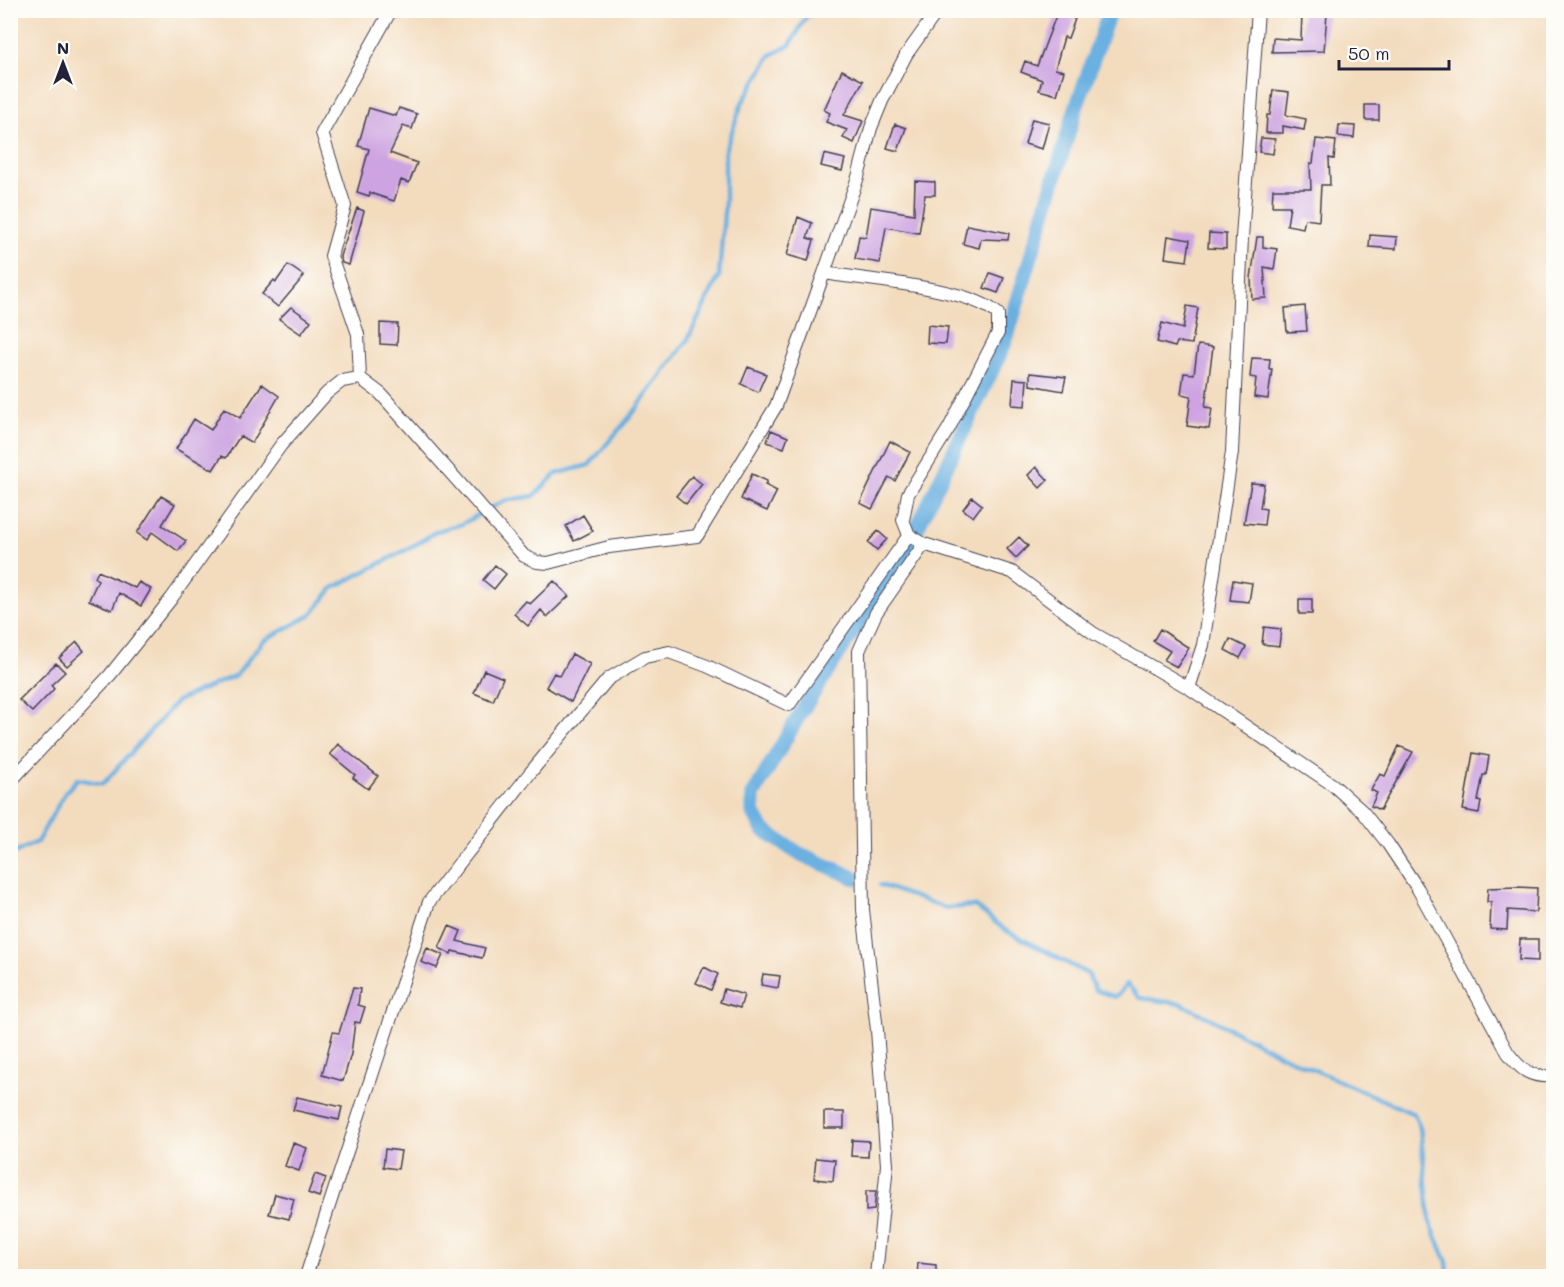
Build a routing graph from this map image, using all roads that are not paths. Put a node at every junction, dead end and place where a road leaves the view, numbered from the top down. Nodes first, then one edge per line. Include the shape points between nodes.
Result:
1 (391, 10) edge
2 (938, 10) edge
3 (1258, 10) edge
4 (824, 273) junction
5 (360, 378) junction
6 (909, 536) junction
7 (924, 544) junction
8 (1189, 688) junction
9 (10, 782) edge
10 (1554, 1076) edge
11 (306, 1276) edge
12 (876, 1276) edge

1 - 5 street via 322,133 345,206 331,256 358,334
2 - 4 street via 906,55 882,101
3 - 8 street via 1232,452 1203,645
4 - 5 street via 776,406 697,536 609,547 548,563 524,556 381,393
4 - 6 street via 925,289 988,305 998,314 998,333 949,428 908,495 903,520
5 - 9 street via 342,381 327,393 282,446 171,599 110,675
6 - 7 street
6 - 11 street via 789,705 669,652 645,657 608,679 530,773 429,902
7 - 8 street via 1012,572 1093,633
7 - 12 street via 876,613 859,651 863,910 887,1165
8 - 10 street via 1333,786 1363,812 1418,889 1508,1053 1523,1072

